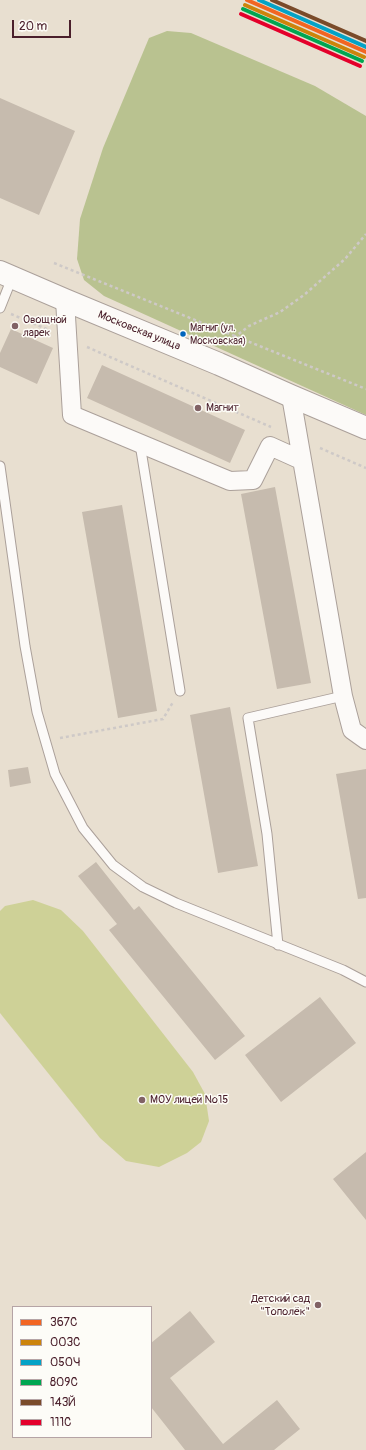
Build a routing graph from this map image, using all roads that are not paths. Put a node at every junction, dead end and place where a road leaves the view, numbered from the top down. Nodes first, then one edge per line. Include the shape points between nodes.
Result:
1 (6, 275) edge
2 (64, 300) junction
3 (3, 310) edge
4 (291, 396) junction
5 (366, 428) edge
6 (140, 444) junction
7 (302, 460) junction
8 (0, 466) edge
9 (180, 691) road end
10 (343, 696) junction
11 (366, 740) edge
12 (278, 945) junction
13 (366, 982) edge

1 - 2 street, Московская улица
1 - 3 lane
2 - 4 street, Московская улица
2 - 6 street via 72,415
4 - 5 street, Московская улица
4 - 7 street
6 - 7 street via 230,481 253,480 270,446
6 - 9 lane
7 - 10 street
8 - 12 lane via 25,646 37,712 55,774 83,828 113,864 143,887
10 - 11 street via 352,730
10 - 12 lane via 248,718 267,834
12 - 13 lane via 343,970

